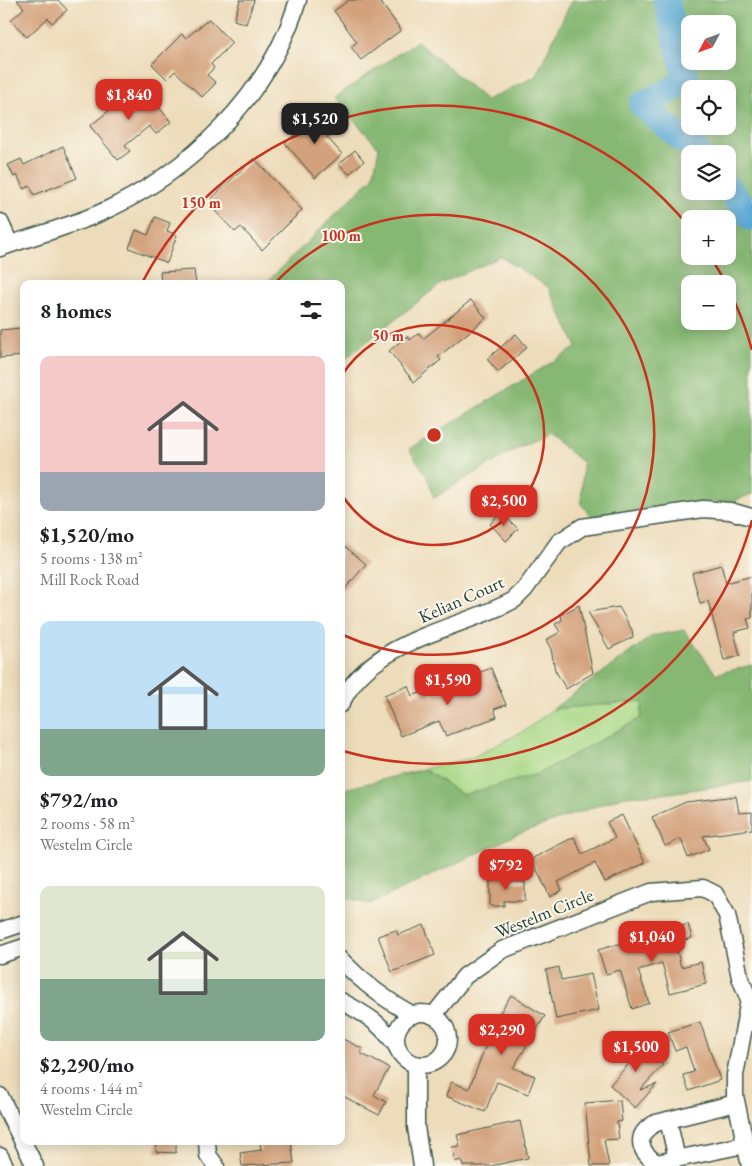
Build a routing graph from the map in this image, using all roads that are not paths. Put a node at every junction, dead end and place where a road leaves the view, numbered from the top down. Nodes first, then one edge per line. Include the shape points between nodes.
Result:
1 (298, 0) edge
2 (0, 222) edge
3 (5, 246) edge
4 (752, 520) edge
5 (346, 684) edge
6 (20, 924) edge
7 (0, 930) edge
8 (20, 948) edge
9 (0, 955) edge
10 (345, 964) edge
11 (345, 1003) edge
12 (413, 1015) junction
13 (433, 1016) junction
14 (398, 1048) junction
15 (416, 1064) junction
16 (0, 1096) edge
17 (736, 1103) junction
18 (668, 1120) junction
19 (20, 1136) edge
20 (24, 1145) edge
21 (744, 1146) junction
22 (0, 1156) edge
23 (676, 1159) junction
24 (5, 1166) edge
25 (35, 1166) edge
26 (422, 1166) edge
27 (750, 1166) edge

1 - 3 street via 283,39 265,71 220,130 199,150 170,173 101,212
2 - 3 street
4 - 5 street, Kelian Court via 730,511 703,509 582,527 559,542 514,600 392,651
6 - 7 street
8 - 9 street
10 - 12 street via 388,1002
11 - 14 street via 386,1030
12 - 13 street
12 - 14 street via 398,1028
13 - 15 street via 446,1031 446,1050 431,1064
13 - 17 street, Westelm Circle via 465,976 502,950 651,892 703,888 715,894 727,915 740,977 749,1000 735,1075
14 - 15 street via 403,1057
15 - 26 street via 416,1127
16 - 19 street
17 - 18 street
17 - 21 street, Westelm Circle
18 - 23 street
18 - 23 street via 648,1127 642,1136 641,1146 647,1156 657,1162
20 - 25 street
21 - 23 street
21 - 27 street, Westelm Circle
22 - 24 street

